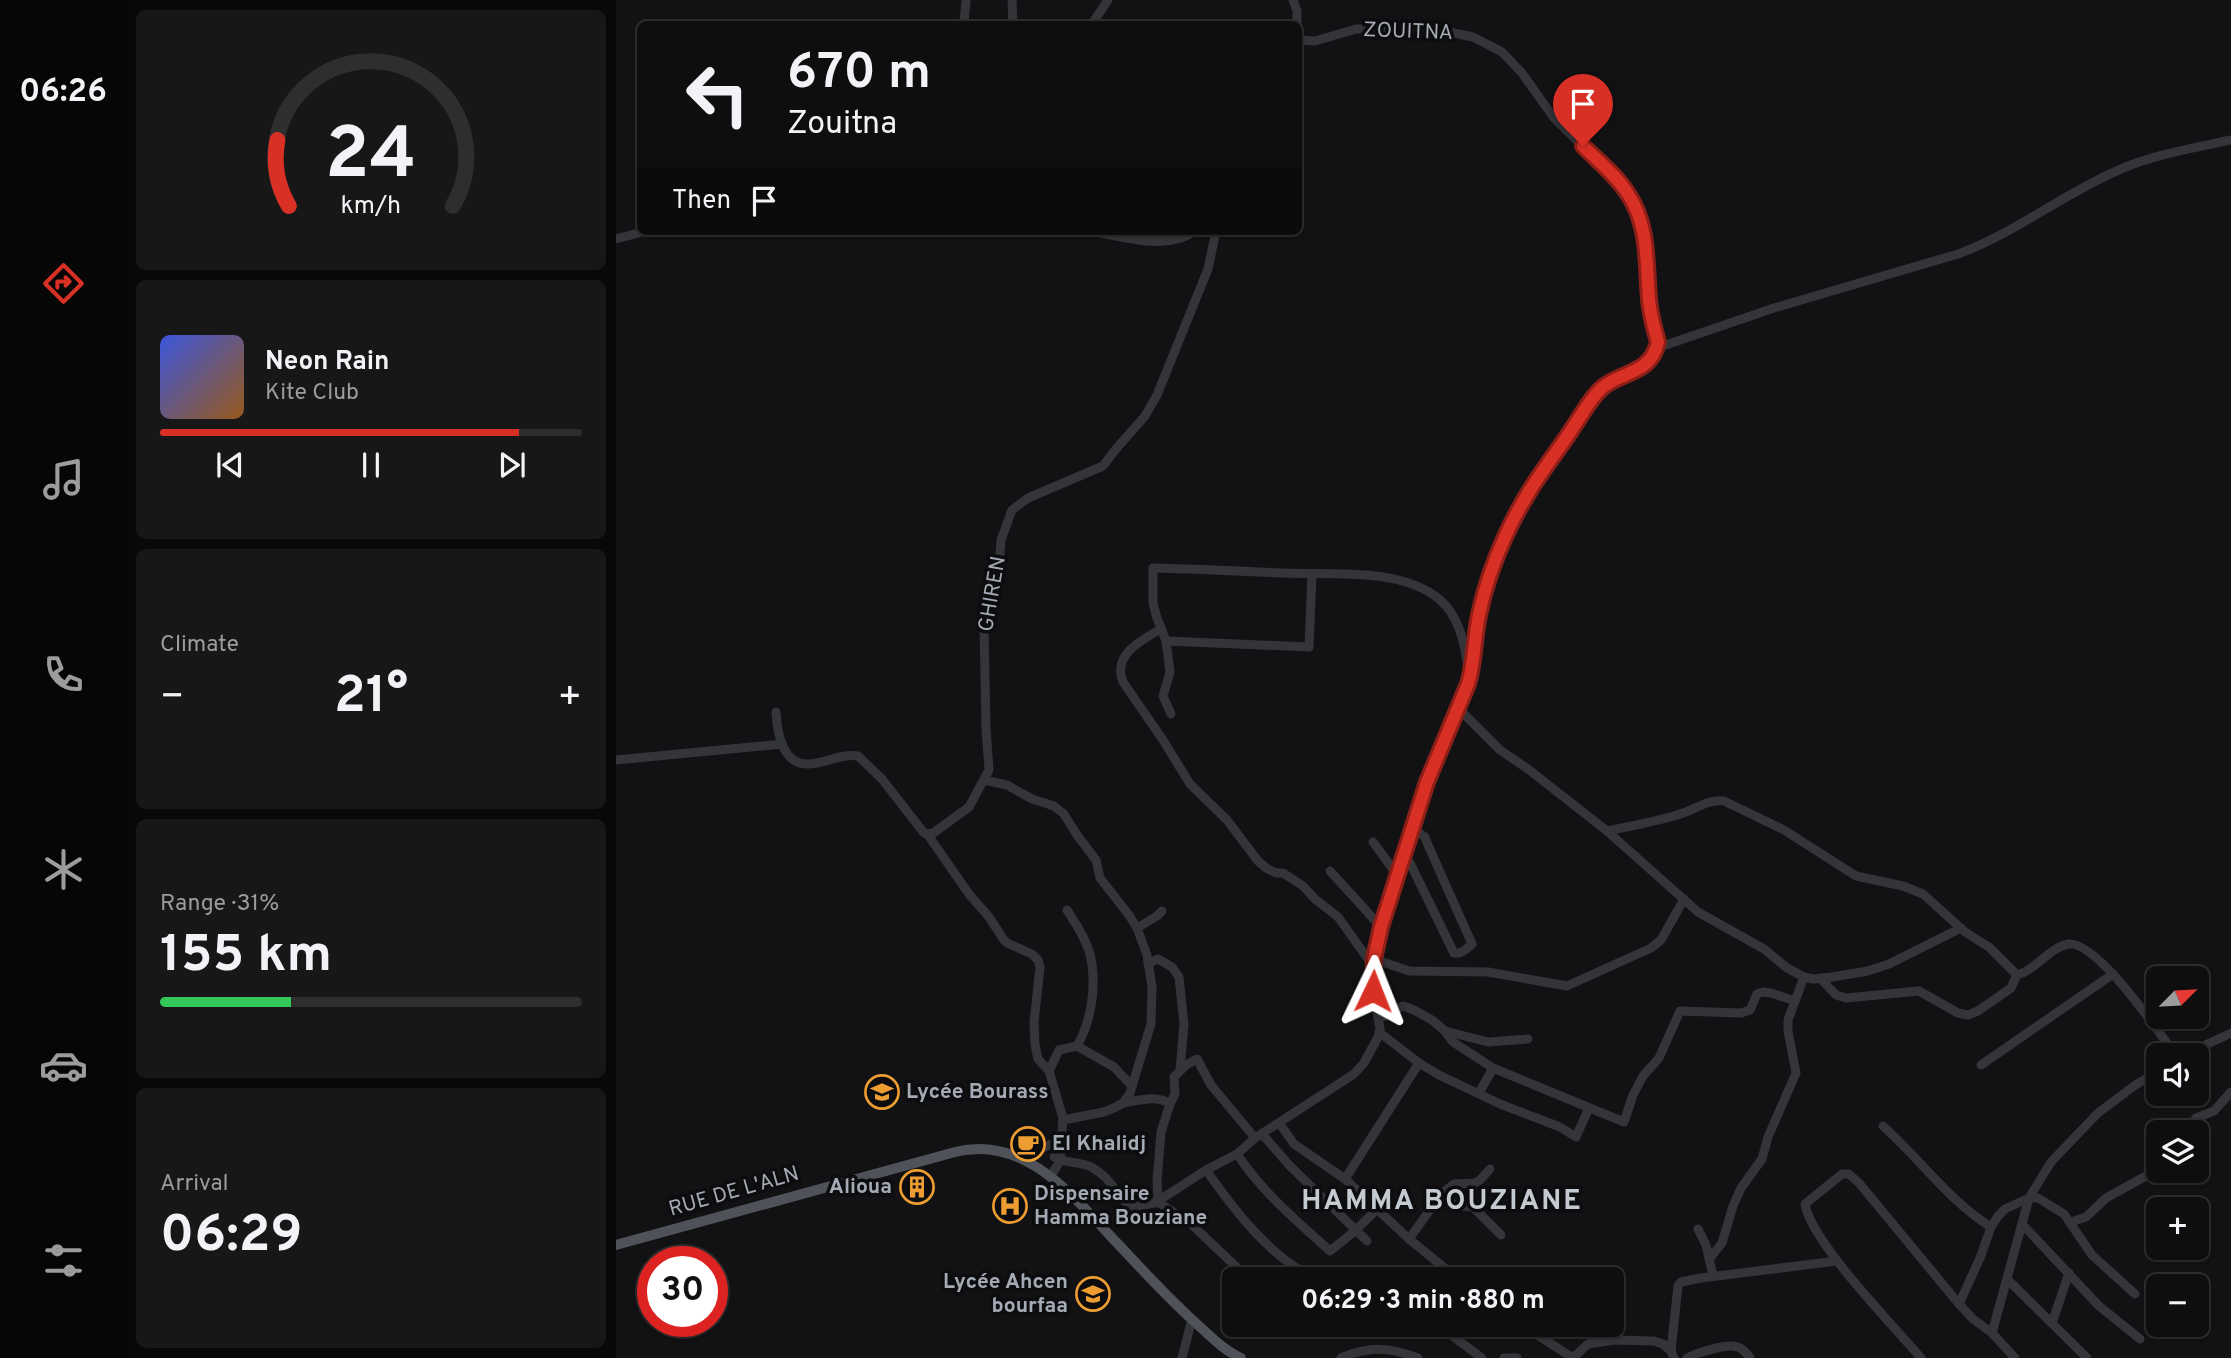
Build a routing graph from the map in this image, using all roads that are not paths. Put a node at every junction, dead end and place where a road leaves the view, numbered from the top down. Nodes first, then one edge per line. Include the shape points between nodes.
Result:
1 (966, 0) edge
2 (1012, 0) edge
3 (1108, 0) edge
4 (1293, 0) edge
5 (964, 21) edge
6 (1013, 21) edge
7 (1094, 21) edge
8 (1297, 21) edge
9 (1302, 40) edge
10 (2231, 140) edge
11 (637, 233) edge
12 (1116, 235) edge
13 (1188, 235) edge
14 (1215, 235) edge
15 (616, 239) edge
16 (1657, 348) junction
17 (1312, 574) junction
18 (1161, 629) junction
19 (1166, 640) junction
20 (1468, 685) junction
21 (1458, 708) junction
22 (776, 712) dead end
23 (1171, 714) dead end
24 (782, 744) junction
25 (616, 760) edge
26 (985, 780) junction
27 (1413, 829) junction
28 (1607, 831) junction
29 (928, 835) junction
30 (1373, 842) dead end
31 (1404, 857) junction
32 (1331, 871) dead end
33 (1398, 876) junction
34 (1684, 899) junction
35 (1068, 910) dead end
36 (1162, 911) dead end
37 (1381, 927) junction
38 (1137, 928) junction
39 (1961, 928) junction
40 (1148, 963) junction
41 (1373, 963) junction
42 (2113, 974) junction
43 (2017, 975) junction
44 (1804, 977) junction
45 (1820, 978) junction
46 (1795, 1001) junction
47 (1379, 1019) junction
48 (1445, 1031) junction
49 (1379, 1032) junction
50 (2231, 1032) edge
51 (1528, 1039) dead end
52 (2167, 1043) edge
53 (2209, 1043) edge
54 (1077, 1046) junction
55 (1419, 1063) junction
56 (1981, 1065) dead end
57 (1493, 1068) junction
58 (1049, 1071) junction
59 (1180, 1072) junction
60 (2146, 1078) edge
61 (1132, 1086) junction
62 (2231, 1092) edge
63 (1479, 1093) junction
64 (1123, 1102) junction
65 (1170, 1104) junction
66 (1589, 1108) junction
67 (1063, 1120) junction
68 (2195, 1120) edge
69 (1280, 1124) junction
70 (1883, 1126) dead end
71 (1259, 1136) junction
72 (1062, 1139) junction
73 (1237, 1154) junction
74 (1059, 1156) junction
75 (1021, 1158) junction
76 (1037, 1168) junction
77 (1490, 1169) dead end
78 (1206, 1170) junction
79 (2146, 1176) edge
80 (1050, 1177) junction
81 (1345, 1179) junction
82 (1442, 1193) junction
83 (2029, 1198) junction
84 (1158, 1202) junction
85 (1377, 1209) junction
86 (2071, 1222) junction
87 (2022, 1224) junction
88 (1991, 1227) junction
89 (1698, 1229) dead end
90 (1355, 1231) junction
91 (1501, 1235) dead end
92 (1409, 1239) junction
93 (1367, 1241) dead end
94 (616, 1245) edge
95 (1710, 1258) junction
96 (1837, 1261) junction
97 (1236, 1267) edge
98 (1295, 1267) edge
99 (1440, 1267) edge
100 (2069, 1273) junction
101 (1713, 1276) junction
102 (2007, 1279) junction
103 (2135, 1294) dead end
104 (1959, 1304) junction
105 (1192, 1319) junction
106 (2052, 1324) junction
107 (1992, 1333) junction
108 (1454, 1337) edge
109 (1541, 1337) edge
110 (1592, 1337) edge
111 (2140, 1339) dead end
112 (1593, 1342) junction
113 (1672, 1354) edge
114 (1182, 1358) edge
115 (1241, 1358) edge
116 (1341, 1358) edge
117 (1418, 1358) edge
118 (1482, 1358) edge
119 (1504, 1358) edge
120 (1517, 1358) edge
121 (1573, 1358) edge
122 (1687, 1358) edge
123 (1750, 1358) edge
124 (1921, 1358) edge
125 (2015, 1358) edge
126 (2087, 1358) edge

1 - 5 street
2 - 6 street
3 - 7 street
4 - 8 street
9 - 16 street, ZOUITNA via 1356,29 1434,29 1473,37 1502,52 1554,118 1628,194 1642,227
10 - 16 street via 2122,169 1987,243 1958,254
11 - 15 street
12 - 13 street via 1152,241
14 - 26 street, GHIREN via 1208,269 1145,416 1103,466 1020,502 1007,520 984,626 989,770
16 - 20 street via 1634,373 1600,389 1526,495 1480,608
17 - 18 street via 1153,568 1153,603
17 - 19 street via 1309,647
17 - 20 street via 1393,579 1438,598 1461,635
18 - 19 street
18 - 41 street via 1143,638 1124,657 1119,673 1123,682 1190,784 1227,820 1258,861 1296,881 1338,917
19 - 23 street via 1170,672 1163,696
20 - 21 street
21 - 27 street
21 - 28 street via 1500,750
22 - 24 street
24 - 25 street
24 - 29 street via 790,757 808,765 858,756
26 - 29 street, GHIREN via 969,807
26 - 38 street via 1007,785 1064,814 1096,860 1100,878
27 - 31 street
27 - 31 street via 1425,837 1472,944 1468,949 1454,953
28 - 34 street
28 - 39 street via 1681,814 1717,800 1784,830 1856,876 1923,894
29 - 58 street via 1004,940 1038,960 1035,1045 1038,1059
30 - 33 street
31 - 33 street
32 - 37 street
33 - 37 street
34 - 41 street via 1661,940 1651,948 1567,986 1488,972 1409,971
34 - 44 street
35 - 54 street via 1085,942 1092,970 1090,1009
36 - 38 street
37 - 41 street
38 - 40 street
39 - 43 street
39 - 45 street via 1889,964
40 - 59 street via 1158,959 1180,977 1184,1024
40 - 61 street via 1151,1024
41 - 47 street
42 - 43 street via 2086,948 2067,944
42 - 52 street
42 - 56 street
43 - 45 street via 2011,988 1968,1015 1919,991 1846,998 1836,995
44 - 45 street
44 - 46 street
46 - 66 street via 1763,992 1750,1010 1741,1013 1680,1011 1659,1058 1638,1086 1624,1122
46 - 95 street via 1788,1031 1796,1073 1762,1159 1733,1206 1723,1243
47 - 48 street via 1403,1006
47 - 49 street
48 - 51 street via 1488,1042
48 - 57 street
49 - 55 street
49 - 69 street via 1375,1046 1354,1074
50 - 53 street
54 - 58 street via 1059,1050
54 - 61 street via 1114,1067
55 - 63 street
55 - 81 street
57 - 63 street
57 - 66 street
58 - 67 street
59 - 65 street via 1174,1077
59 - 71 street via 1197,1059 1211,1084
60 - 83 street via 2070,1140
61 - 64 street
62 - 68 street via 2214,1111
63 - 66 street via 1576,1137
64 - 65 street via 1149,1099
64 - 67 street via 1104,1112
65 - 84 street via 1161,1132
67 - 72 street
69 - 71 street
69 - 81 street via 1294,1144
70 - 88 street via 1961,1206
71 - 73 street
71 - 90 street
72 - 74 street
72 - 75 street
73 - 78 street
73 - 90 street via 1272,1197 1330,1251
74 - 76 street
74 - 80 street
74 - 84 street via 1090,1166 1110,1180 1130,1207
75 - 76 main road, RUE DE L'ALN
75 - 94 main road, RUE DE L'ALN via 974,1147
76 - 80 main road, RUE DE L'ALN
77 - 82 street via 1475,1183 1454,1184
78 - 84 street
78 - 98 street via 1238,1214
79 - 86 street via 2106,1198 2086,1217
80 - 105 main road, RUE DE L'ALN via 1070,1192
81 - 85 street
82 - 91 street via 1454,1205 1473,1208
82 - 92 street
83 - 86 street via 2053,1206
83 - 87 street
83 - 88 street via 2006,1209
84 - 97 street via 1189,1223
85 - 90 street
85 - 92 street
86 - 103 street via 2092,1255
87 - 100 street
87 - 102 street
88 - 104 street
89 - 95 street
90 - 93 street
92 - 99 street
95 - 101 street
96 - 101 street
96 - 104 street via 1805,1204 1842,1174 1849,1174
96 - 124 street
100 - 106 street
100 - 111 street via 2109,1315
101 - 113 street via 1678,1286
102 - 106 street
102 - 107 street
104 - 107 street
105 - 114 street
105 - 115 main road, RUE DE L'ALN
106 - 126 street
107 - 125 street
108 - 118 street
109 - 121 street
110 - 112 street
112 - 113 street via 1654,1341
112 - 121 street
116 - 117 street via 1376,1348
119 - 120 street
122 - 123 street via 1732,1346

